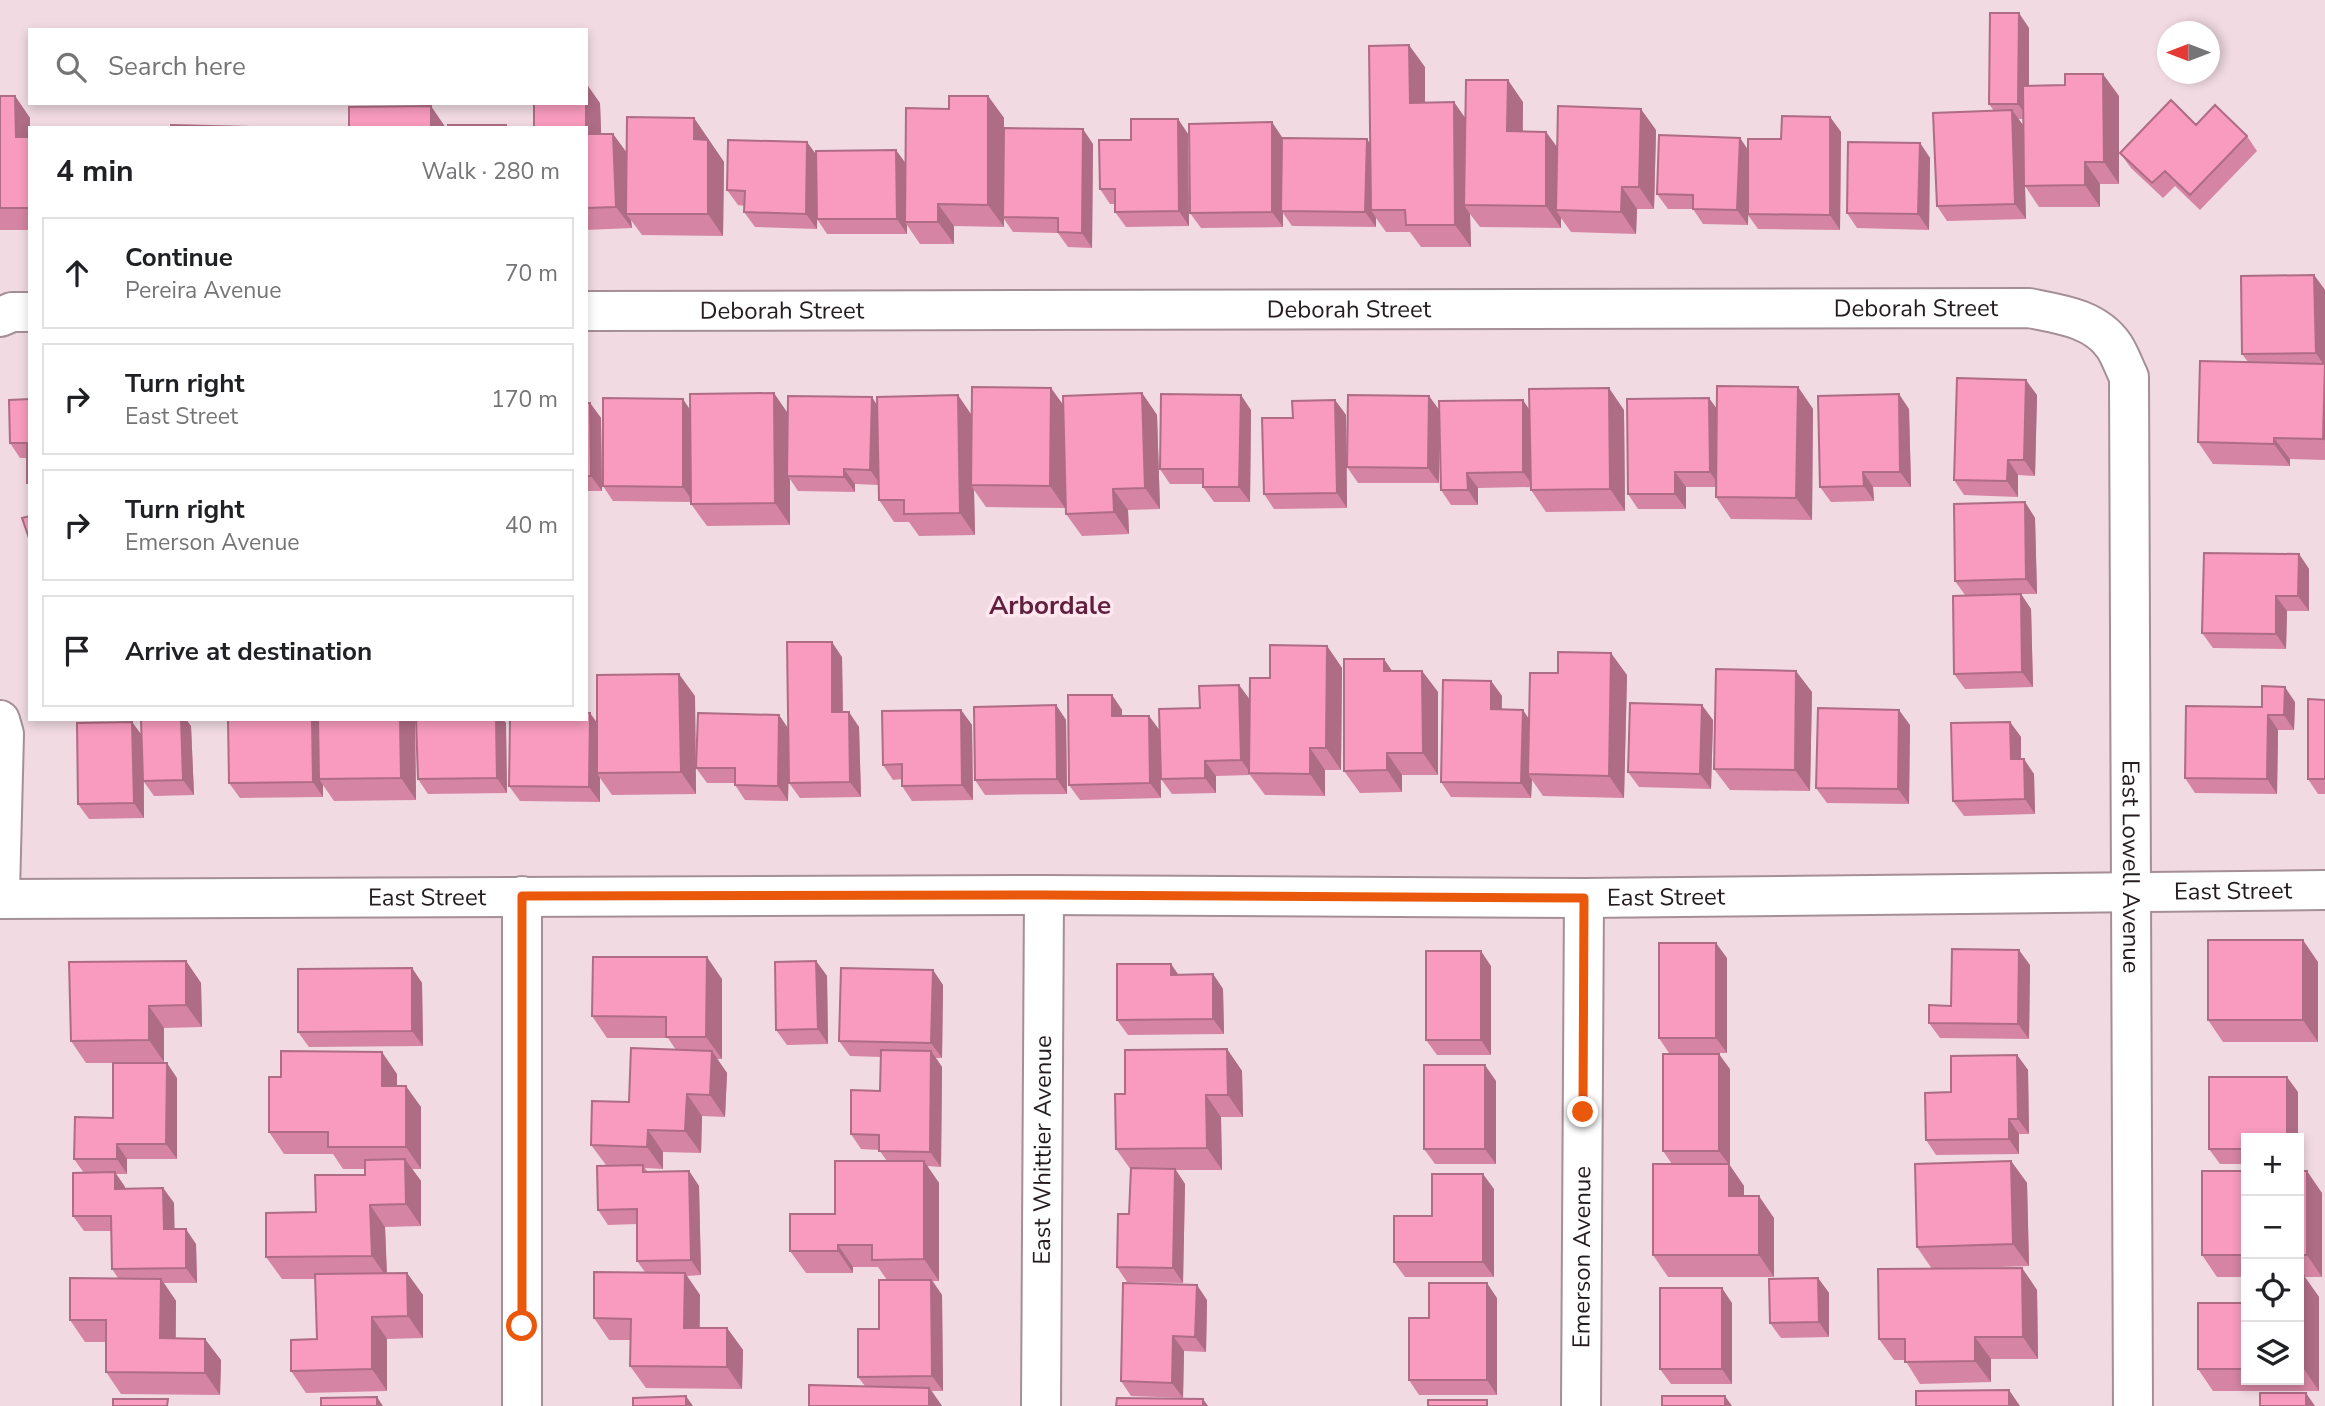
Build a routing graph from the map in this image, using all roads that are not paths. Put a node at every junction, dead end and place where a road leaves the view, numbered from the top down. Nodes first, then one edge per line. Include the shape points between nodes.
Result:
1 (588, 311) edge
2 (28, 312) edge
3 (0, 317) edge
4 (2105, 336) joint
5 (0, 720) edge
6 (2325, 890) edge
7 (2131, 891) junction
8 (0, 892) edge
9 (1044, 895) junction
10 (522, 896) junction
11 (1584, 898) junction
12 (0, 899) edge
13 (522, 1406) edge
14 (1041, 1406) edge
15 (1581, 1406) edge
16 (2133, 1406) edge

1 - 4 street, Deborah Street via 2029,308 2077,317
2 - 3 street
4 - 7 street, East Lowell Avenue via 2129,377
5 - 8 street via 4,734
6 - 7 street, East Street
7 - 11 street, East Street
7 - 16 street, East Lowell Avenue
9 - 10 street, East Street
9 - 11 street, East Street
9 - 14 street, East Whittier Avenue
10 - 12 street, East Street
10 - 13 street
11 - 15 street, Emerson Avenue

